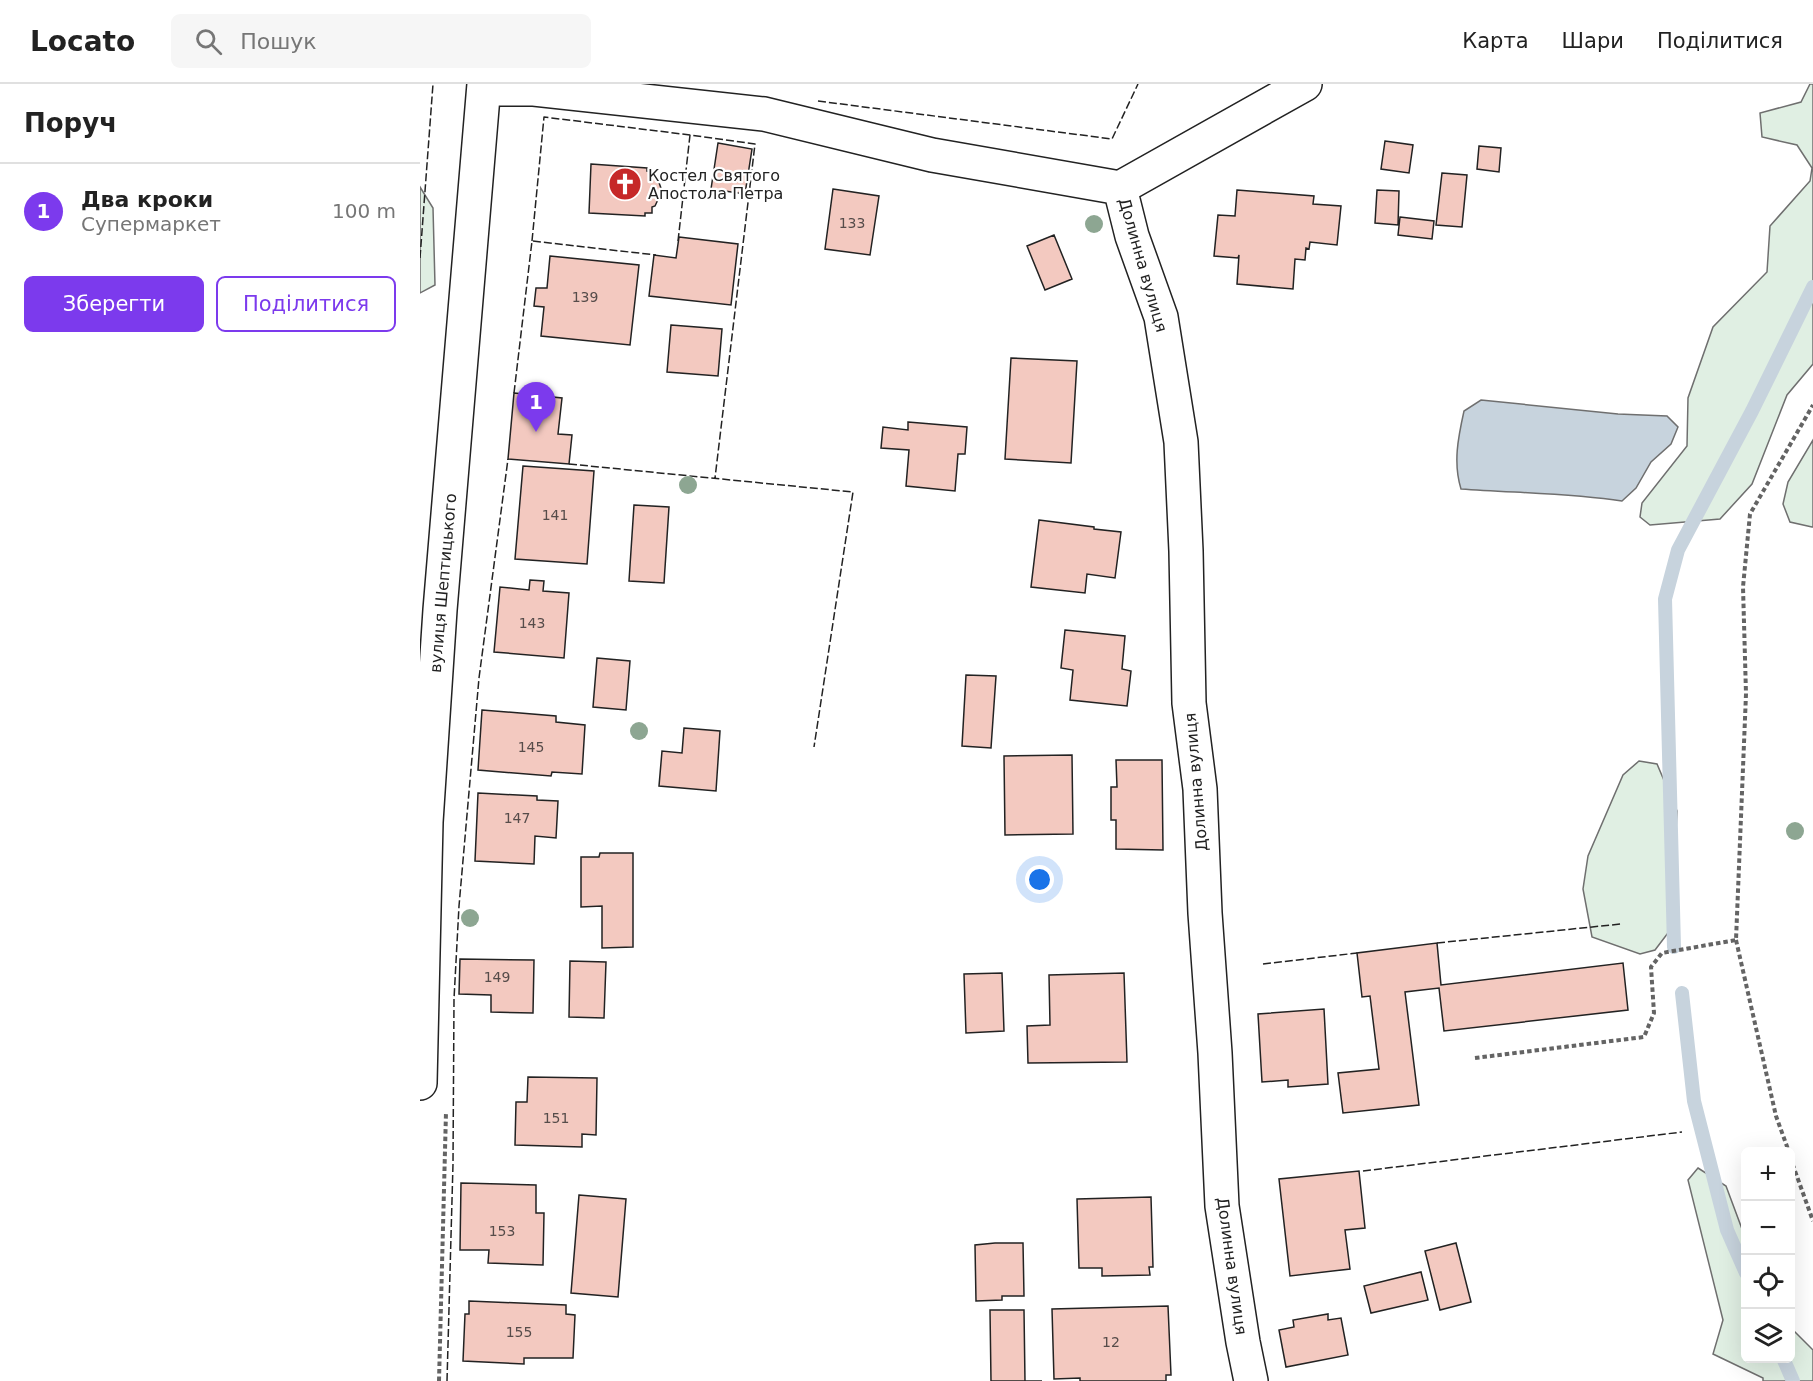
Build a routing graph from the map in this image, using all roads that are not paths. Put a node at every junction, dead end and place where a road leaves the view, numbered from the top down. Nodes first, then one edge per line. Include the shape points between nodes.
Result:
1 (1305, 84) edge
2 (484, 87) edge
3 (1120, 188) junction
4 (423, 822) edge
5 (420, 1083) edge
6 (1251, 1381) edge

1 - 3 street
2 - 3 street via 764,114 932,155
2 - 4 street, вулиця Шептицького
3 - 6 street, Долинна вулиця via 1132,236 1161,317 1181,442 1189,704 1200,789 1222,1206
4 - 5 street, вулиця Шептицького

